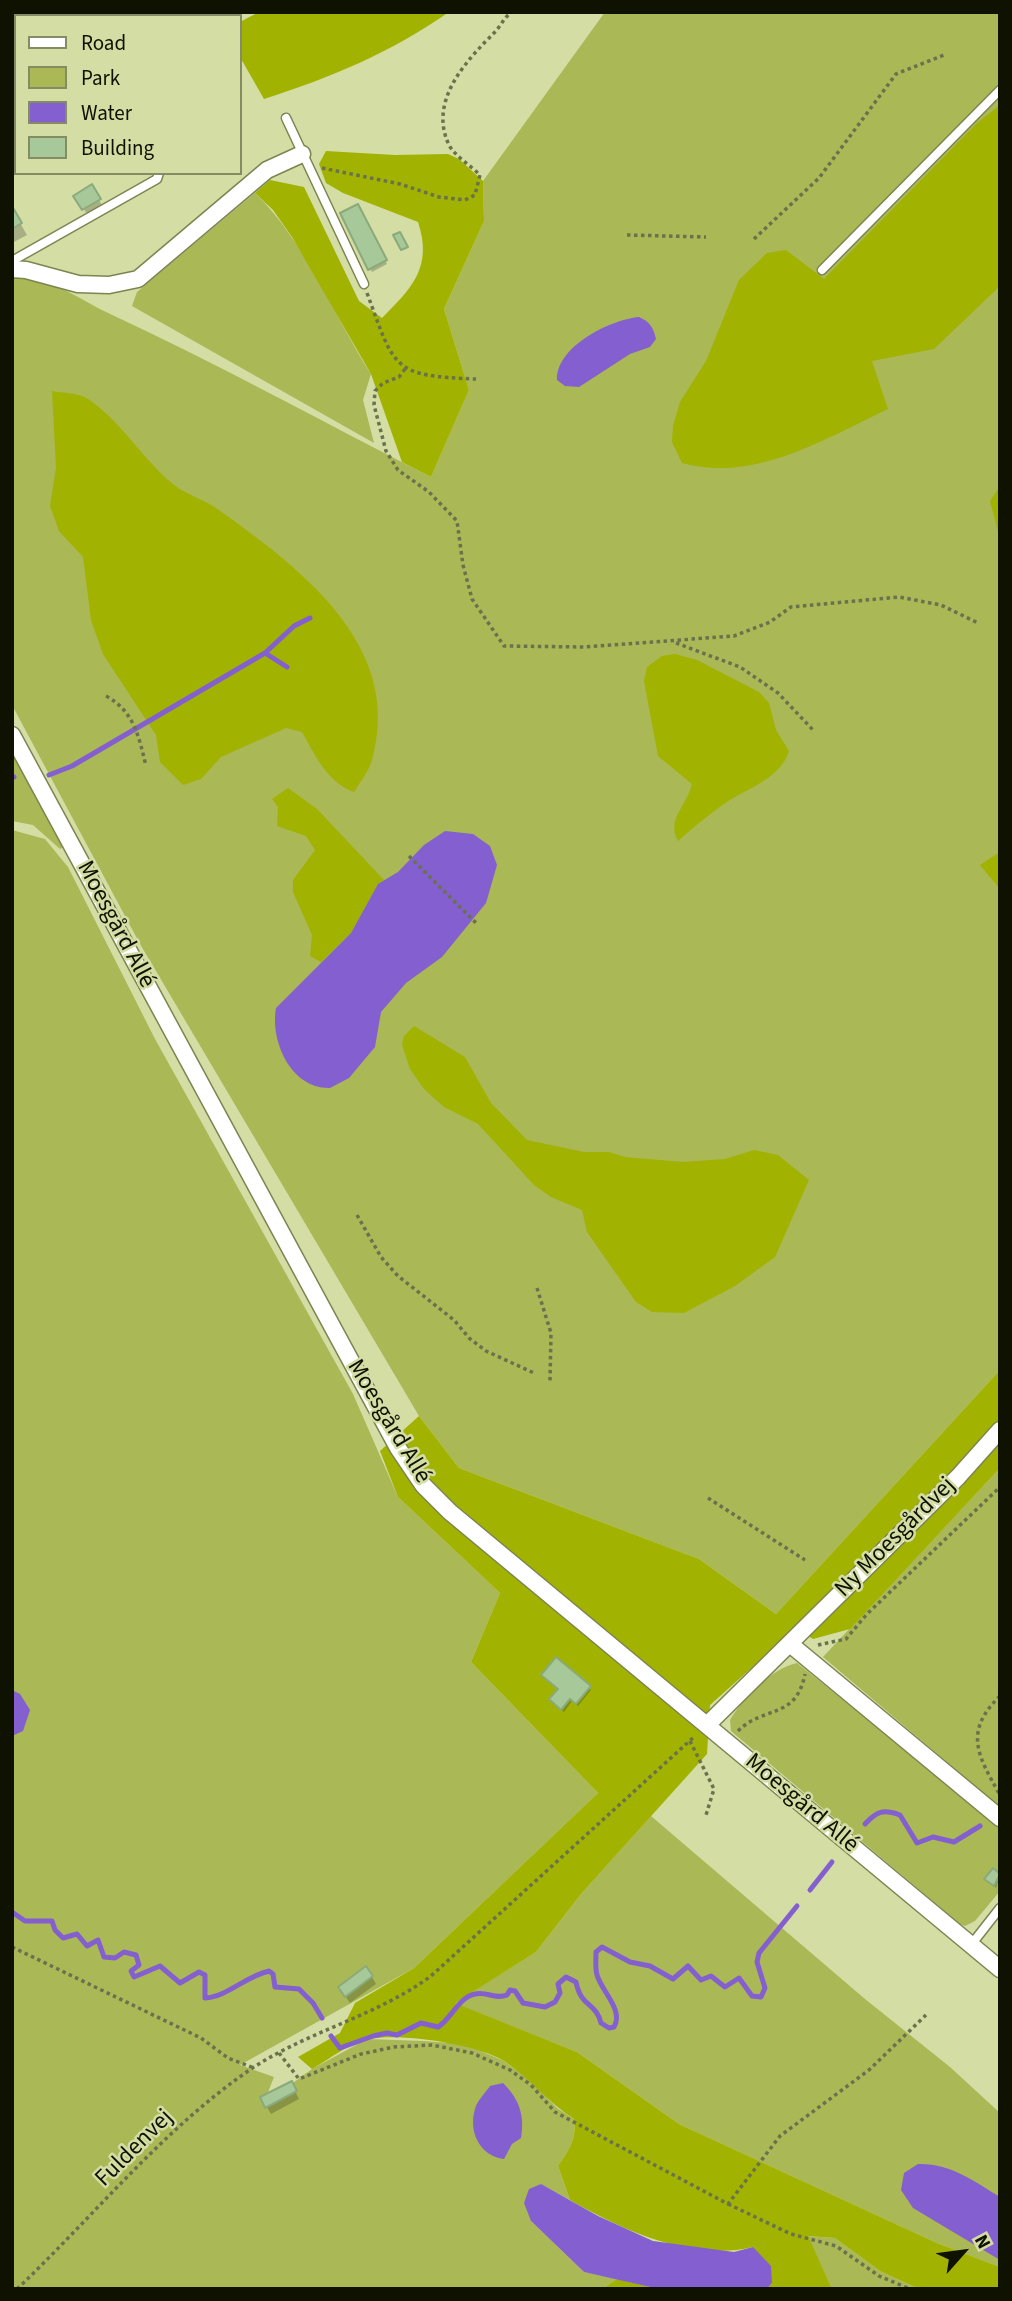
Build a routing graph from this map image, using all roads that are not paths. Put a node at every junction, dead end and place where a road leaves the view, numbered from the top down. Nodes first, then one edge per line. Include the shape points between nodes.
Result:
1 (1000, 90) edge
2 (286, 118) dead end
3 (304, 159) junction
4 (158, 175) edge
5 (12, 261) edge
6 (12, 269) edge
7 (822, 270) dead end
8 (364, 284) road end
9 (12, 735) edge
10 (1000, 1430) edge
11 (790, 1644) junction
12 (707, 1725) junction
13 (1000, 1818) edge
14 (1000, 1909) edge
15 (971, 1945) junction
16 (1000, 1969) edge

1 - 7 lane
2 - 3 lane
3 - 6 street via 267,170 138,279 109,285 78,284
3 - 8 lane
4 - 5 lane
9 - 12 street, Moesgård Allé via 398,1448 423,1485
10 - 11 street, Ny Moesgårdvej
11 - 12 street, Ny Moesgårdvej
11 - 13 street
12 - 15 street, Moesgård Allé
14 - 15 lane
15 - 16 street, Moesgård Allé

